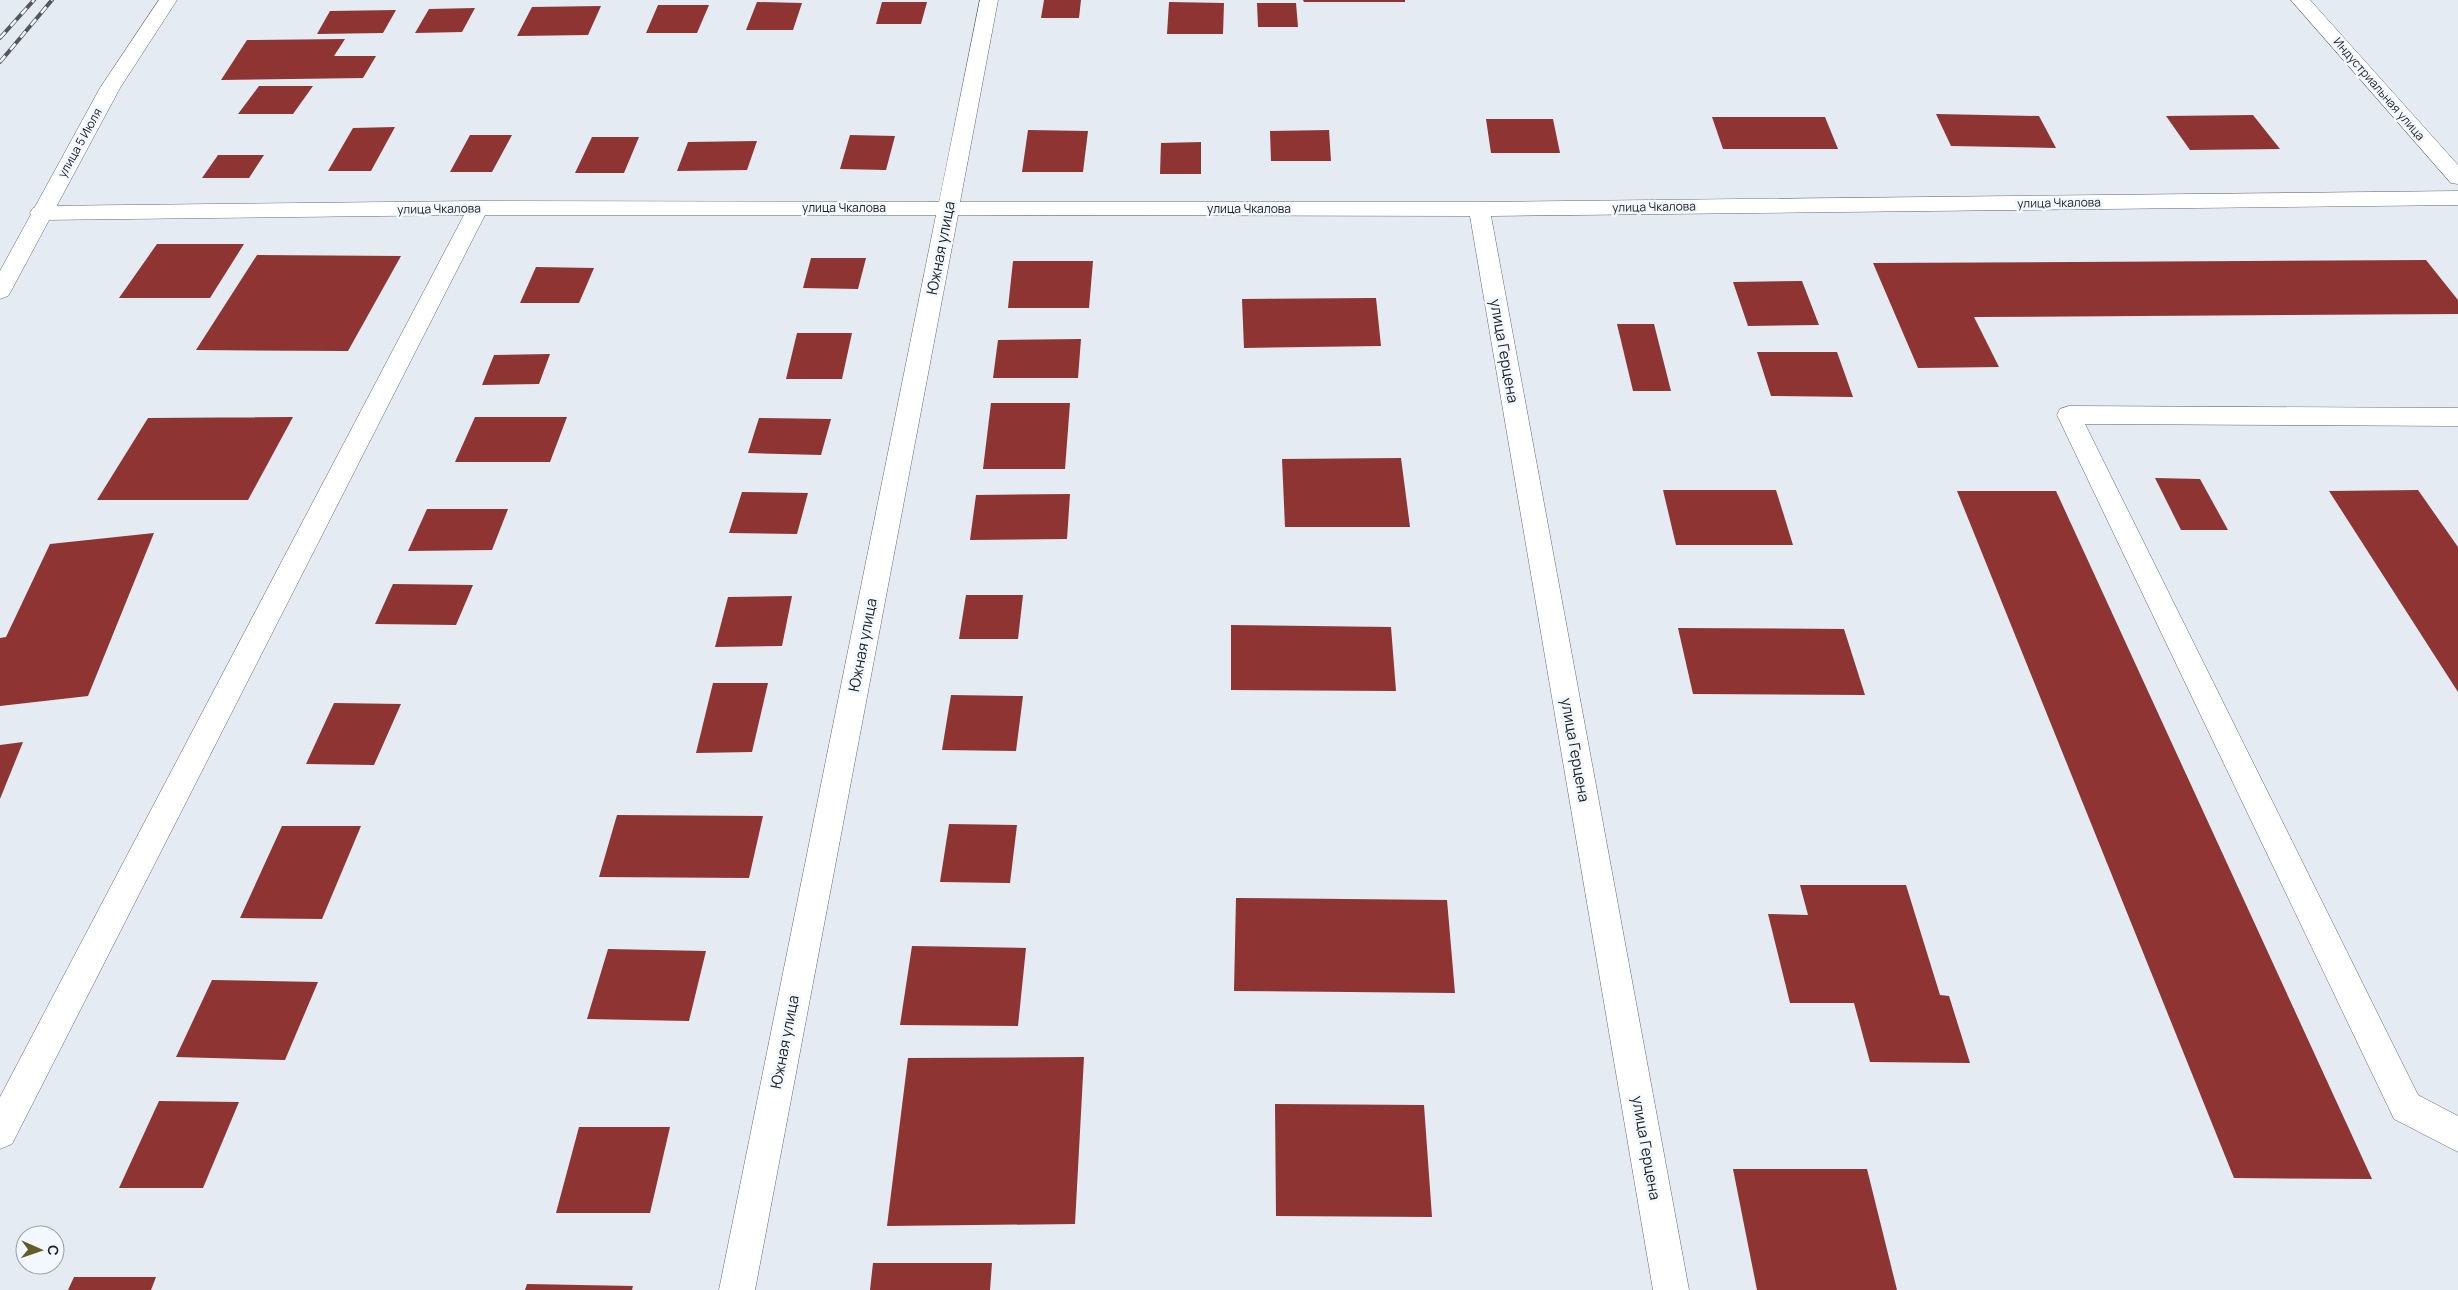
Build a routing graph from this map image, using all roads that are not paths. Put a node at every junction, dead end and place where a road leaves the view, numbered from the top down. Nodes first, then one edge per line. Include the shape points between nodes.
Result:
1 (168, 0) edge
2 (990, 0) edge
3 (2300, 0) edge
4 (2458, 178) edge
5 (2458, 198) edge
6 (478, 208) junction
7 (949, 208) junction
8 (1479, 209) junction
9 (41, 213) junction
10 (0, 291) edge
11 (2458, 417) edge
12 (0, 1132) edge
13 (2458, 1135) edge
14 (737, 1290) edge
15 (1671, 1290) edge

1 - 9 main road, улица 5 Июля via 110,88
2 - 7 main road, Южная улица
3 - 4 main road, Индустриальная улица
5 - 8 main road, улица Чкалова
6 - 7 main road, улица Чкалова
6 - 9 main road, улица Чкалова
6 - 12 main road
7 - 8 main road, улица Чкалова
7 - 14 main road, Южная улица
8 - 15 main road, улица Герцена
9 - 10 main road, улица 5 Июля
11 - 13 main road via 2069,415 2406,1107

